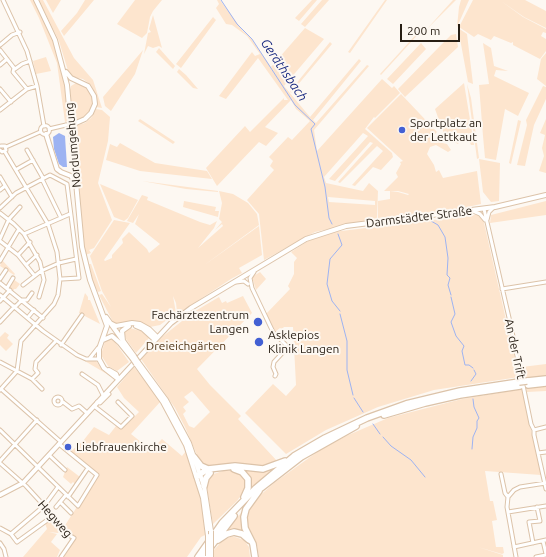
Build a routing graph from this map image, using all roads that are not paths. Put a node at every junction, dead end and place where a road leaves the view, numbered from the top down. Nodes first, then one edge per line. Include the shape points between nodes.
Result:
1 (2, 0) edge
2 (36, 0) edge
3 (20, 32) junction
4 (0, 45) edge
5 (0, 50) edge
6 (8, 59) junction
7 (30, 61) junction
8 (0, 65) edge
9 (64, 68) junction
10 (15, 69) junction
11 (78, 81) junction
12 (37, 86) junction
13 (0, 88) edge
14 (27, 89) junction
15 (69, 95) junction
16 (11, 102) junction
17 (0, 110) edge
18 (76, 123) joint
19 (44, 126) junction
20 (49, 129) junction
21 (40, 132) junction
22 (46, 134) junction
23 (6, 147) junction
24 (0, 148) edge
25 (27, 150) dead end
26 (5, 152) junction
27 (33, 160) junction
28 (74, 163) junction
29 (17, 169) dead end
30 (65, 173) junction
31 (0, 177) edge
32 (43, 178) junction
33 (76, 185) junction
34 (5, 186) junction
35 (26, 187) junction
36 (0, 190) edge
37 (546, 195) edge
38 (12, 197) junction
39 (20, 207) dead end
40 (495, 207) junction
41 (0, 208) edge
42 (484, 209) junction
43 (473, 211) junction
44 (0, 213) edge
45 (70, 214) junction
46 (61, 218) junction
47 (9, 219) junction
48 (486, 222) junction
49 (48, 224) junction
50 (19, 229) junction
51 (24, 234) junction
52 (0, 240) edge
53 (30, 242) junction
54 (9, 246) junction
55 (18, 254) junction
56 (37, 255) junction
57 (76, 259) junction
58 (0, 261) edge
59 (59, 263) junction
60 (27, 264) junction
61 (256, 269) junction
62 (6, 270) dead end
63 (43, 270) junction
64 (34, 275) junction
65 (245, 276) junction
66 (0, 278) edge
67 (13, 278) dead end
68 (62, 279) dead end
69 (234, 282) junction
70 (546, 282) edge
71 (249, 283) junction
72 (0, 284) edge
73 (24, 285) dead end
74 (8, 289) junction
75 (502, 289) junction
76 (32, 293) dead end
77 (2, 296) edge
78 (39, 297) dead end
79 (22, 300) junction
80 (0, 301) edge
81 (27, 302) junction
82 (15, 307) junction
83 (34, 310) junction
84 (82, 315) dead end
85 (29, 316) dead end
86 (43, 318) junction
87 (107, 320) junction
88 (0, 322) edge
89 (36, 325) junction
90 (164, 330) junction
91 (151, 331) junction
92 (155, 338) junction
93 (56, 341) junction
94 (102, 341) junction
95 (123, 344) junction
96 (61, 345) junction
97 (99, 346) junction
98 (84, 358) junction
99 (90, 358) junction
100 (99, 359) junction
101 (0, 362) edge
102 (137, 363) junction
103 (126, 370) junction
104 (17, 371) junction
105 (82, 374) dead end
106 (113, 374) junction
107 (274, 376) dead end
108 (32, 379) junction
109 (118, 379) junction
110 (546, 379) edge
111 (527, 383) junction
112 (546, 383) edge
113 (114, 384) junction
114 (519, 384) junction
115 (0, 389) edge
116 (42, 389) dead end
117 (109, 394) dead end
118 (103, 395) junction
119 (63, 402) dead end
120 (97, 402) junction
121 (118, 402) dead end
122 (94, 406) junction
123 (87, 413) junction
124 (37, 420) junction
125 (546, 427) edge
126 (0, 430) edge
127 (534, 430) junction
128 (60, 443) junction
129 (15, 444) junction
130 (546, 452) edge
131 (538, 453) junction
132 (49, 455) junction
133 (294, 456) junction
134 (194, 457) junction
135 (0, 462) edge
136 (38, 466) junction
137 (88, 468) junction
138 (65, 470) dead end
139 (209, 471) junction
140 (501, 474) dead end
141 (199, 475) junction
142 (23, 483) junction
143 (545, 483) edge
144 (204, 486) junction
145 (58, 487) junction
146 (546, 489) edge
147 (259, 491) junction
148 (0, 495) edge
149 (67, 496) junction
150 (508, 497) junction
151 (47, 502) dead end
152 (60, 502) junction
153 (240, 504) junction
154 (44, 506) junction
155 (546, 506) edge
156 (56, 507) dead end
157 (537, 507) junction
158 (508, 512) junction
159 (72, 513) dead end
160 (52, 516) junction
161 (209, 524) junction
162 (0, 528) edge
163 (11, 534) junction
164 (545, 540) edge
165 (533, 543) junction
166 (0, 545) edge
167 (254, 547) junction
168 (514, 547) junction
169 (208, 548) junction
170 (546, 555) edge
171 (6, 557) edge
172 (61, 557) edge
173 (198, 557) edge
174 (203, 557) edge
175 (207, 557) edge
176 (210, 557) edge
177 (255, 557) edge
178 (516, 557) edge
179 (536, 557) edge

1 - 3 street
2 - 9 main road, Nordumgehung via 52,30
3 - 4 street
3 - 7 street
5 - 6 street
6 - 8 street
6 - 10 street
7 - 10 street
7 - 12 street
9 - 11 main road via 70,77
9 - 15 main road, Nordumgehung
10 - 14 street via 13,72
11 - 15 main road via 71,85
11 - 18 main road via 90,87 95,101 90,115
12 - 14 street
12 - 19 street
13 - 16 street
14 - 16 street
15 - 28 main road, Nordumgehung
16 - 17 street
18 - 20 street, bridge
19 - 20 street
19 - 21 street
20 - 22 street
21 - 22 street
21 - 23 street
22 - 30 main road via 57,169
23 - 24 street
23 - 26 street
24 - 26 street
25 - 27 street
26 - 35 street
27 - 29 street
27 - 32 street
28 - 30 main road via 71,171
28 - 33 main road, Nordumgehung
30 - 33 main road via 73,177
31 - 34 street
32 - 35 street
32 - 45 street via 50,175 68,185
32 - 46 street
33 - 87 main road, Nordumgehung via 82,247 95,295
34 - 36 street
34 - 38 street
35 - 38 street
35 - 49 street
37 - 40 main road, Darmstädter Straße
38 - 41 street
39 - 47 street
40 - 42 main road, Darmstädter Straße
40 - 48 street via 489,212
42 - 43 main road, Darmstädter Straße
42 - 48 street, An der Trift
43 - 48 street via 480,214
43 - 61 main road, Darmstädter Straße via 346,226 319,233
44 - 47 street
45 - 46 street
45 - 57 street
46 - 49 street
47 - 50 street
47 - 52 street
48 - 75 street, An der Trift
49 - 51 street
49 - 59 street
50 - 51 street
50 - 54 street
51 - 53 street
52 - 54 street
53 - 55 street
53 - 56 street
54 - 55 street
54 - 58 street
55 - 60 street
56 - 60 street
56 - 63 street
57 - 59 street
57 - 68 street via 79,279
59 - 63 street
59 - 86 street via 58,295 53,307
60 - 64 street
61 - 65 main road, Darmstädter Straße
61 - 71 street via 250,276
62 - 66 street
63 - 64 street
63 - 78 street via 43,285
64 - 73 street
65 - 69 main road, Darmstädter Straße
65 - 71 street
67 - 74 street
69 - 71 street
69 - 90 main road, Darmstädter Straße via 191,308
70 - 75 street
71 - 107 street via 273,332 286,347 274,362
72 - 74 street
74 - 77 street
74 - 79 street
75 - 127 street, An der Trift
76 - 81 street
77 - 80 street
77 - 82 street
79 - 81 street
79 - 82 street
81 - 83 street
82 - 88 street
82 - 89 street
83 - 85 street
83 - 86 street
84 - 96 street
86 - 89 street
87 - 91 main road via 116,326 140,324
87 - 94 main road
87 - 95 main road, Nordumgehung
89 - 93 street
89 - 104 street via 21,341
90 - 91 main road
90 - 92 main road, Darmstädter Straße
91 - 92 main road
92 - 95 main road via 141,328 128,326 122,333
92 - 103 main road, Darmstädter Straße
93 - 96 street
93 - 108 street via 36,362 35,369 38,372
94 - 95 main road via 112,336
94 - 97 main road
95 - 102 main road, Nordumgehung, bridge
96 - 98 street
97 - 99 street
97 - 100 main road
98 - 99 street
98 - 100 street
99 - 100 street
100 - 106 main road
101 - 104 street
102 - 134 main road via 172,409
102 - 141 main road via 174,419
103 - 106 main road
103 - 109 main road, Darmstädter Straße
104 - 108 street
104 - 115 street
105 - 118 street via 98,385
106 - 109 main road
106 - 113 main road
108 - 116 street
109 - 113 main road, Darmstädter Straße
110 - 111 highway
111 - 112 highway
111 - 114 highway
113 - 118 main road, Darmstädter Straße
114 - 133 highway via 460,391 399,406 345,427
114 - 147 highway via 425,403 368,421 314,448 286,467
115 - 124 street
117 - 120 street via 100,403
118 - 120 main road, Darmstädter Straße
119 - 123 street via 72,409 79,406
120 - 122 main road, Darmstädter Straße
121 - 122 street via 132,416 121,427
122 - 123 main road, Darmstädter Straße
123 - 128 main road, Darmstädter Straße
124 - 128 street
124 - 129 street
125 - 127 street
126 - 129 street
127 - 131 street, An der Trift
128 - 132 main road, Darmstädter Straße
128 - 137 street
129 - 135 street
129 - 136 street
130 - 131 street
131 - 143 street, An der Trift
132 - 136 main road, Darmstädter Straße
132 - 138 street
133 - 139 highway via 260,469 230,466
133 - 153 highway
134 - 139 highway
134 - 141 main road
135 - 142 street, Hegweg
136 - 142 main road, Darmstädter Straße
136 - 145 street
137 - 149 street
137 - 149 street via 97,475 78,506
139 - 141 highway
139 - 144 highway
139 - 153 highway via 231,468 244,474 249,482
140 - 150 street
141 - 144 main road
141 - 161 main road
142 - 148 main road
142 - 154 street, Hegweg
143 - 146 street, An der Trift
143 - 150 street via 520,487
144 - 161 main road
145 - 149 street
145 - 151 street
147 - 167 highway via 246,509 244,517 245,528
147 - 169 highway
149 - 152 street
150 - 158 street
152 - 156 street
152 - 159 street
153 - 173 highway
154 - 160 street, Hegweg
154 - 163 street
155 - 157 street
157 - 158 street
157 - 165 street via 540,520 530,522
158 - 168 street
160 - 163 street via 17,542
160 - 172 street, Hegweg via 62,531 74,538
161 - 175 main road, bridge
161 - 176 main road, bridge
162 - 163 street
164 - 165 street
164 - 170 street
165 - 168 street
166 - 171 street via 5,550
167 - 169 highway via 244,536 232,532
167 - 177 highway
168 - 178 street
169 - 174 highway
170 - 179 street

